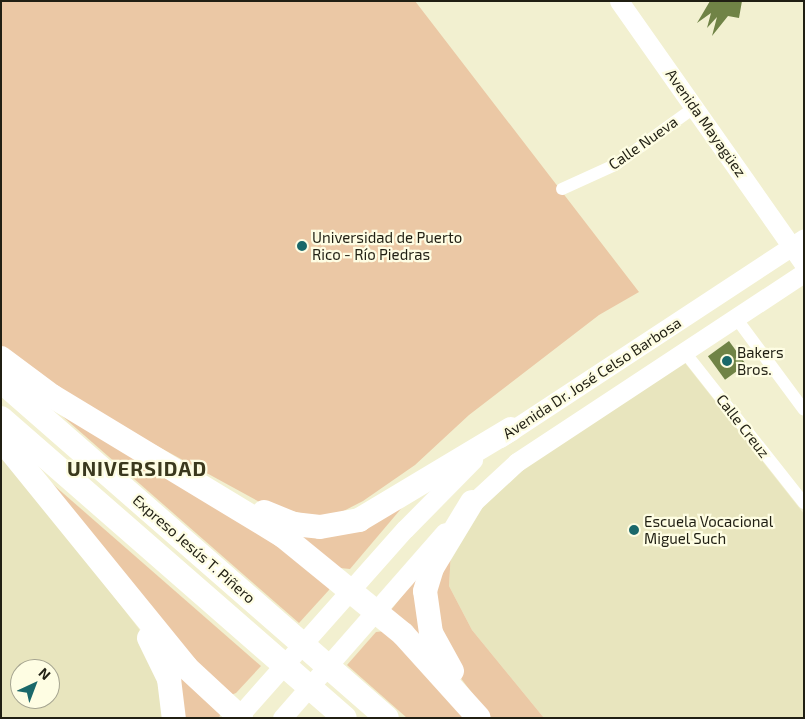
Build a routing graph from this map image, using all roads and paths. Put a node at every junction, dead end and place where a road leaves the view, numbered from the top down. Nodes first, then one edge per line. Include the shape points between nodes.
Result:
1 (619, 1) edge
2 (695, 107) junction
3 (562, 189) dead end
4 (798, 242) edge
5 (804, 264) edge
6 (804, 274) edge
7 (736, 318) junction
8 (683, 350) junction
9 (1, 358) edge
10 (1, 381) edge
11 (804, 410) edge
12 (1, 418) edge
13 (511, 428) junction
14 (1, 439) edge
15 (218, 494) junction
16 (472, 502) junction
17 (804, 503) edge
18 (350, 590) junction
19 (127, 597) junction
20 (375, 611) junction
21 (283, 716) edge
22 (239, 717) edge
23 (174, 718) edge
24 (345, 718) edge
25 (387, 718) edge
26 (479, 718) edge
27 (484, 718) edge

1 - 2 main road, Avenida Mayagüez
2 - 3 street, Calle Nueva via 615,165
2 - 4 main road, Avenida Mayagüez
4 - 5 main road, Avenida Mayagüez
4 - 13 main road, Avenida Dr. José Celso Barbosa
6 - 7 main road, Avenida Dr. José Celso Barbosa
7 - 8 main road, Avenida Dr. José Celso Barbosa
7 - 11 street
8 - 16 main road, Avenida Dr. José Celso Barbosa via 517,462
8 - 17 street, Calle Creuz
9 - 15 highway via 52,396
10 - 25 highway, Expreso Jesús T. Piñero
12 - 24 highway, Expreso Jesús T. Piñero
13 - 15 highway via 348,523 320,527 293,524
13 - 18 main road, Avenida Dr. José Celso Barbosa via 450,481
14 - 19 highway via 56,502
15 - 18 highway via 283,536
16 - 20 main road, Avenida Dr. José Celso Barbosa
16 - 27 highway via 432,568 425,604 439,650
18 - 20 highway
18 - 22 main road, Avenida Dr. José Celso Barbosa
19 - 22 highway via 186,667
19 - 23 highway via 169,679
20 - 21 main road, Avenida Dr. José Celso Barbosa
20 - 26 highway via 426,658

